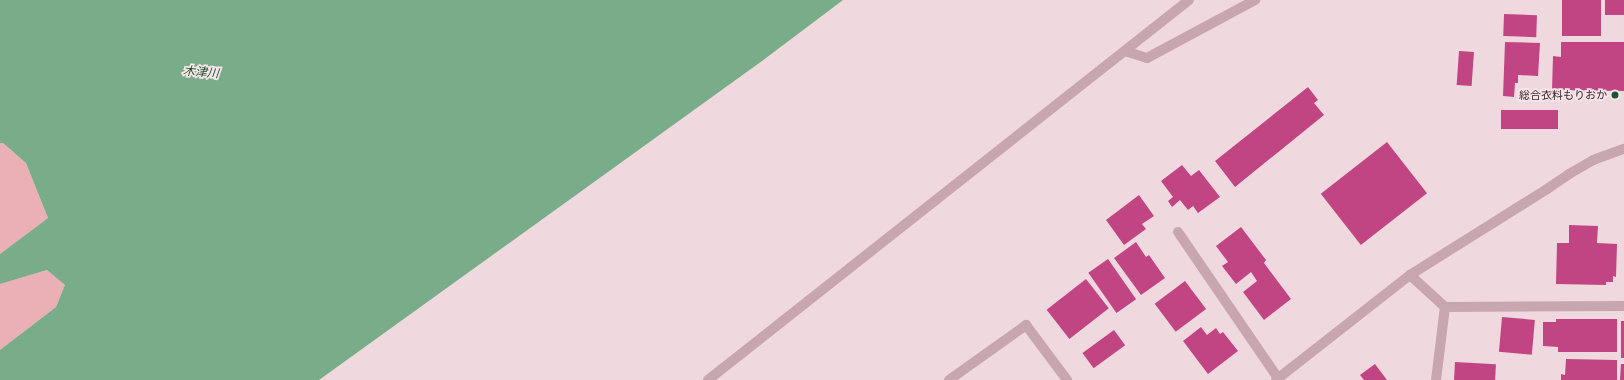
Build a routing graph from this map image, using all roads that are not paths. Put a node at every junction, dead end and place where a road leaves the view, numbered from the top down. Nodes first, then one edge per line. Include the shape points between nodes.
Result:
1 (1189, 0) edge
2 (1255, 0) edge
3 (1125, 51) junction
4 (1624, 149) edge
5 (1178, 232) dead end
6 (1410, 276) junction
7 (1624, 306) edge
8 (1445, 307) junction
9 (1277, 379) edge
10 (708, 380) edge
11 (949, 380) edge
12 (1067, 380) edge
13 (1436, 380) edge

1 - 3 street
2 - 3 street via 1147,58
3 - 10 street
4 - 6 street via 1593,160 1569,174
5 - 9 street
6 - 8 street
6 - 9 street
7 - 8 street
8 - 13 street
11 - 12 street via 1026,325

